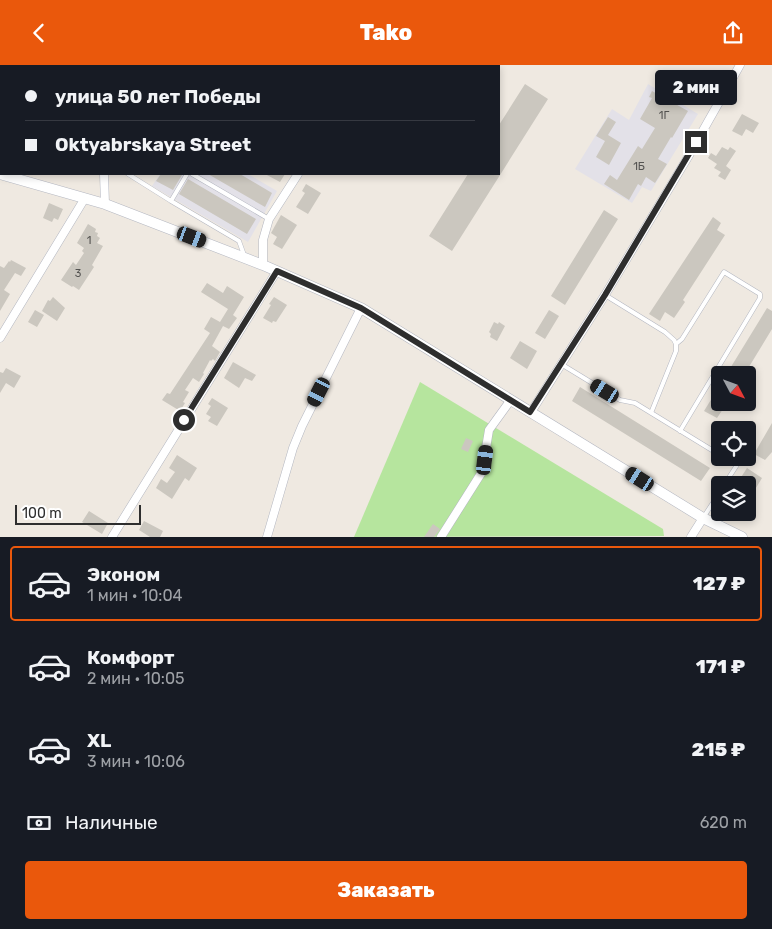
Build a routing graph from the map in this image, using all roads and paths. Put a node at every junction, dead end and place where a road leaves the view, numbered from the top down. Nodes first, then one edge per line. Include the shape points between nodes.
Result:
1 (740, 65) edge
2 (4, 175) edge
3 (104, 175) edge
4 (130, 175) edge
5 (186, 175) edge
6 (194, 175) edge
7 (297, 175) edge
8 (84, 198) junction
9 (171, 201) junction
10 (105, 204) junction
11 (270, 219) junction
12 (244, 257) junction
13 (263, 265) junction
14 (277, 271) junction
15 (605, 295) junction
16 (361, 308) junction
17 (0, 338) edge
18 (676, 344) junction
19 (561, 364) junction
20 (510, 401) junction
21 (530, 412) junction
22 (652, 413) junction
23 (680, 431) junction
24 (711, 450) edge
25 (711, 506) edge
26 (703, 518) junction
27 (112, 537) edge
28 (267, 537) edge
29 (441, 537) edge
30 (691, 537) edge
31 (742, 537) edge

1 - 15 street
2 - 8 street
3 - 10 street
4 - 9 lane
5 - 9 lane
6 - 11 lane
7 - 11 street
8 - 10 street
8 - 17 street
9 - 12 lane via 239,241
10 - 12 street
11 - 13 street via 263,240
12 - 13 street
13 - 14 street
14 - 16 street
14 - 27 street
15 - 18 lane via 664,332
15 - 19 street
16 - 20 street
16 - 28 street via 302,426
18 - 22 lane
18 - 23 lane via 724,272 760,293 760,298
19 - 21 street
19 - 22 lane via 620,400 635,403
20 - 21 street
20 - 29 street via 489,430 482,473
21 - 26 street
22 - 23 lane
23 - 24 lane
25 - 26 lane
26 - 30 street
26 - 31 street

